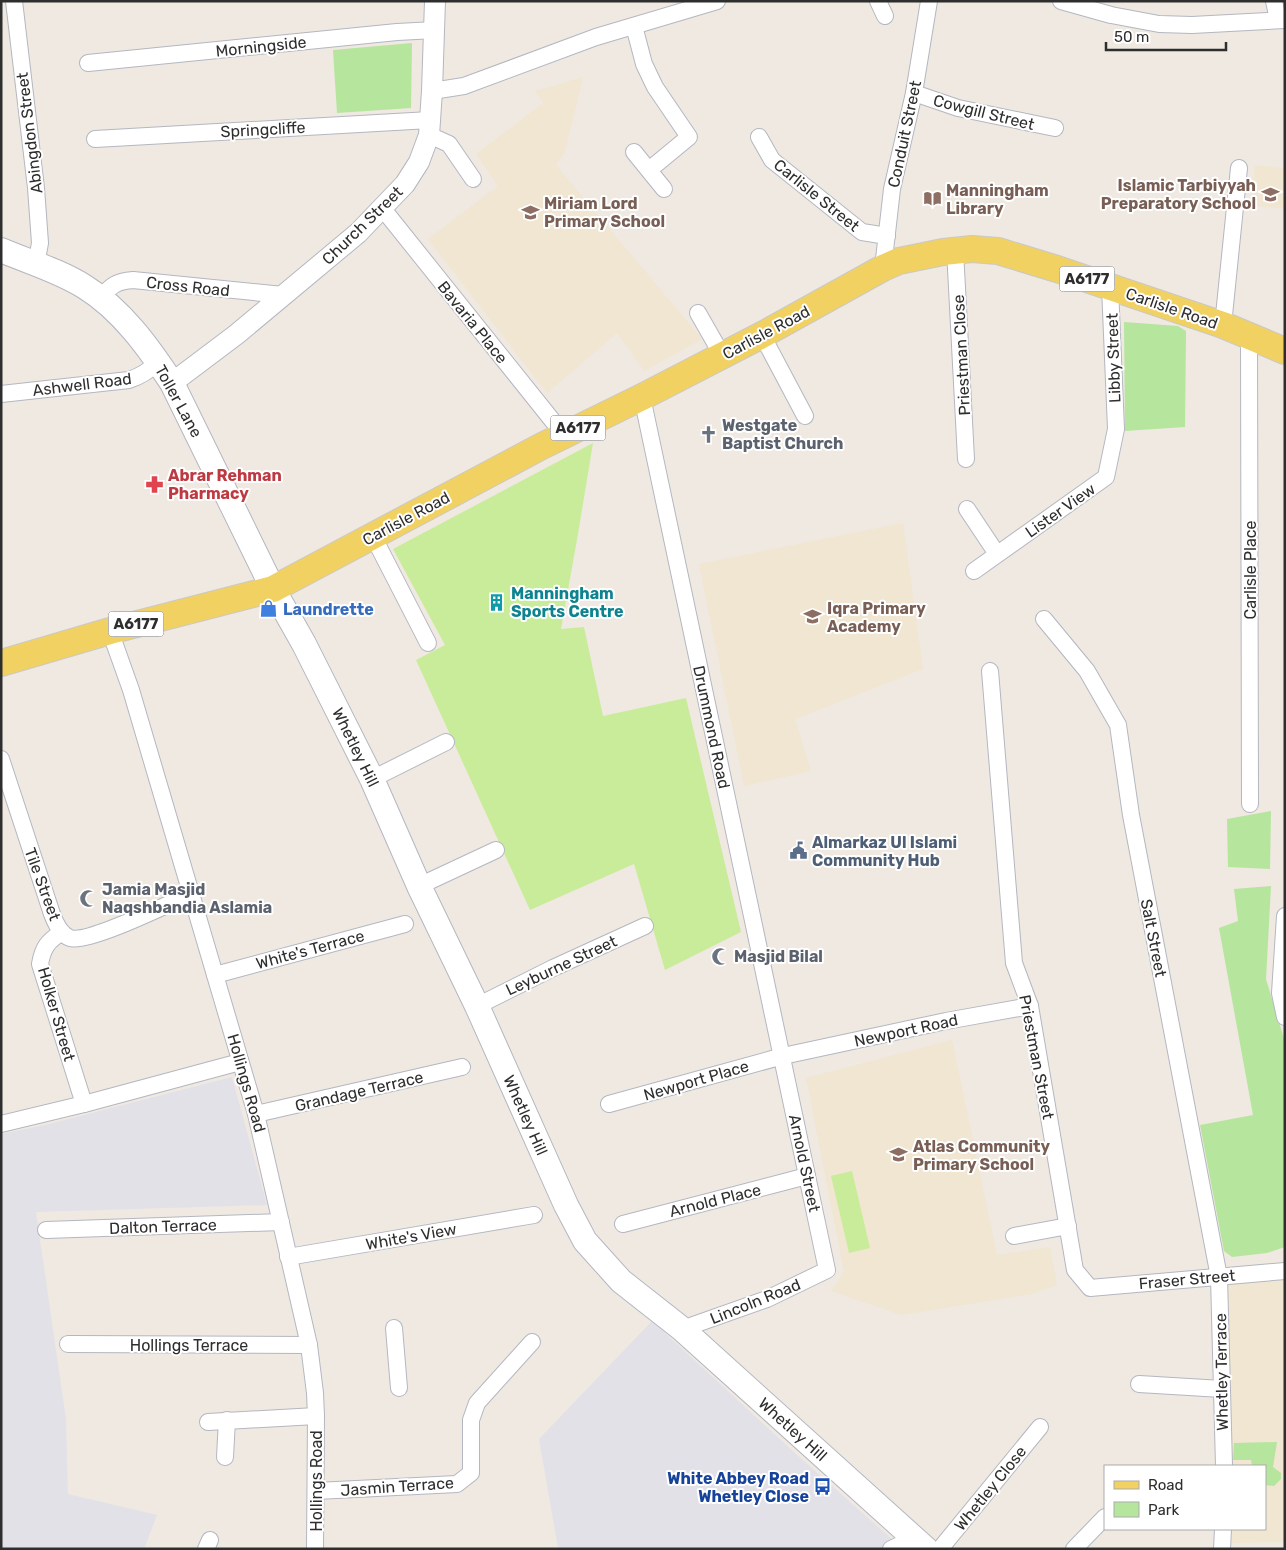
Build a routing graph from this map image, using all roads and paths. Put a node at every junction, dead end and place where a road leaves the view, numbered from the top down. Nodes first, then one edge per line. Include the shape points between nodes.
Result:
1 (14, 1) edge
2 (435, 1) edge
3 (716, 1) edge
4 (929, 1) edge
5 (1061, 1) edge
6 (1274, 1) edge
7 (1282, 20) edge
8 (634, 26) junction
9 (435, 30) junction
10 (88, 63) dead end
11 (432, 91) junction
12 (914, 93) junction
13 (429, 128) junction
14 (1055, 128) dead end
15 (759, 137) dead end
16 (96, 139) dead end
17 (634, 152) dead end
18 (1239, 168) dead end
19 (650, 170) junction
20 (473, 179) dead end
21 (664, 189) dead end
22 (383, 209) junction
23 (887, 236) junction
24 (1, 250) edge
25 (956, 250) junction
26 (36, 265) junction
27 (883, 268) junction
28 (1110, 287) junction
29 (283, 295) junction
30 (100, 298) junction
31 (698, 313) dead end
32 (1223, 325) junction
33 (762, 335) junction
34 (1249, 336) junction
35 (1285, 351) edge
36 (722, 355) junction
37 (158, 362) junction
38 (172, 383) junction
39 (1, 394) edge
40 (642, 397) junction
41 (805, 416) dead end
42 (1116, 429) joint
43 (564, 435) junction
44 (966, 459) dead end
45 (967, 509) dead end
46 (373, 536) junction
47 (997, 554) junction
48 (974, 571) dead end
49 (273, 589) junction
50 (1044, 619) dead end
51 (110, 631) junction
52 (428, 643) dead end
53 (1, 663) edge
54 (990, 671) dead end
55 (446, 742) dead end
56 (1, 760) edge
57 (372, 779) junction
58 (1250, 804) dead end
59 (496, 850) dead end
60 (419, 886) junction
61 (191, 894) junction
62 (1285, 916) edge
63 (406, 924) dead end
64 (646, 926) dead end
65 (62, 932) junction
66 (216, 975) junction
67 (477, 1006) junction
68 (1030, 1006) junction
69 (1285, 1017) edge
70 (783, 1056) junction
71 (240, 1062) junction
72 (462, 1068) dead end
73 (84, 1104) junction
74 (609, 1104) dead end
75 (256, 1114) junction
76 (1, 1124) edge
77 (808, 1176) junction
78 (534, 1215) dead end
79 (281, 1222) junction
80 (622, 1224) dead end
81 (1068, 1226) junction
82 (46, 1230) dead end
83 (1014, 1236) dead end
84 (288, 1257) junction
85 (827, 1270) joint
86 (1285, 1271) edge
87 (1219, 1277) junction
88 (1090, 1288) joint
89 (394, 1328) dead end
90 (682, 1330) junction
91 (532, 1342) dead end
92 (68, 1344) dead end
93 (309, 1345) junction
94 (1139, 1384) dead end
95 (398, 1388) dead end
96 (1222, 1389) junction
97 (316, 1416) junction
98 (227, 1420) junction
99 (208, 1422) dead end
100 (1040, 1427) dead end
101 (225, 1457) dead end
102 (1224, 1465) edge
103 (316, 1491) junction
104 (1104, 1518) edge
105 (1223, 1530) edge
106 (920, 1544) edge
107 (315, 1549) edge
108 (892, 1549) edge
109 (940, 1549) edge
110 (1074, 1549) edge
111 (1222, 1549) edge

1 - 26 street, Abingdon Street via 36,188 40,243
2 - 9 street, Church Street
3 - 8 street
4 - 12 street, Conduit Street
5 - 7 street via 1159,24
6 - 7 street
8 - 11 street via 464,86
8 - 19 street via 644,64 655,88 689,137
9 - 10 street, Morningside
9 - 11 street, Church Street
11 - 13 street, Church Street
12 - 14 street, Cowgill Street via 958,108
12 - 23 street, Conduit Street via 892,189
13 - 16 street, Springcliffe
13 - 20 street via 450,144
13 - 22 street, Church Street via 419,162
15 - 23 street, Carlisle Street via 772,160 862,232
17 - 19 street
18 - 32 street
19 - 21 street
22 - 29 street, Church Street
22 - 43 street, Bavaria Place
23 - 27 street, Conduit Street
24 - 26 main road, Toller Lane
25 - 27 main road, Carlisle Road / A6177 via 899,261
25 - 28 main road, Carlisle Road / A6177 via 998,251
25 - 44 street, Priestman Close
26 - 30 main road, Toller Lane via 66,277
27 - 33 main road, Carlisle Road / A6177
28 - 32 main road, Carlisle Road / A6177
28 - 42 street, Libby Street
29 - 30 street, Cross Road via 133,280 114,284
29 - 38 street, Church Street
30 - 37 main road, Toller Lane via 127,322
31 - 36 street
32 - 34 main road, Carlisle Road / A6177
33 - 36 main road, Carlisle Road / A6177
33 - 41 street
34 - 35 main road, Carlisle Road / A6177
34 - 58 street, Carlisle Place
36 - 40 main road, Carlisle Road / A6177
37 - 38 main road, Toller Lane
37 - 39 street, Ashwell Road via 147,372 129,380
38 - 49 main road, Toller Lane
40 - 43 main road, Carlisle Road / A6177
40 - 70 street, Drummond Road
42 - 47 street, Lister View via 1106,477
43 - 46 main road, Carlisle Road / A6177
45 - 47 street
46 - 49 main road, Carlisle Road / A6177
46 - 52 street
47 - 48 street, Lister View
49 - 51 main road, A6177
49 - 57 main road, Whetley Hill
50 - 87 street, Salt Street via 1087,671 1118,725 1131,815
51 - 53 main road, A6177
51 - 61 street, Hollings Road via 131,690
54 - 68 street, Priestman Street via 1014,963
55 - 57 street
56 - 65 street, Tile Street via 52,914
57 - 60 main road, Whetley Hill
59 - 60 street
60 - 67 main road, Whetley Hill
61 - 65 street, Tile Street via 101,933 70,938
61 - 66 street, Hollings Road
62 - 69 street via 1280,992
63 - 66 street, White's Terrace
64 - 67 street, Leyburne Street
65 - 73 street, Holker Street via 51,939 42,951 40,964
66 - 71 street, Hollings Road
67 - 90 main road, Whetley Hill via 585,1241 621,1281
68 - 70 street, Newport Road
68 - 81 street, Priestman Street
70 - 74 street, Newport Place
70 - 77 street, Arnold Street
71 - 73 street
71 - 75 street, Hollings Road
72 - 75 street, Grandage Terrace
73 - 76 street
75 - 79 street, Hollings Road
77 - 80 street, Arnold Place
77 - 85 street, Arnold Street
78 - 84 street, White's View
79 - 82 street, Dalton Terrace
79 - 84 street, Hollings Road
81 - 83 street
81 - 88 street, Priestman Street via 1075,1270
84 - 93 street, Hollings Road
85 - 90 street, Lincoln Road via 767,1299
86 - 87 street, Fraser Street
87 - 88 street, Fraser Street
87 - 96 street, Whetley Terrace
89 - 95 street
90 - 106 main road, Whetley Hill
91 - 103 street, Jasmin Terrace via 477,1403 471,1420 472,1473 456,1484
92 - 93 street, Hollings Terrace
93 - 97 street, Hollings Road
94 - 96 street
96 - 102 street, Whetley Terrace
97 - 98 street
97 - 103 street, Hollings Road
98 - 99 street
98 - 101 street
100 - 109 street, Whetley Close
103 - 107 street, Hollings Road
104 - 110 street
105 - 111 street
106 - 108 street

